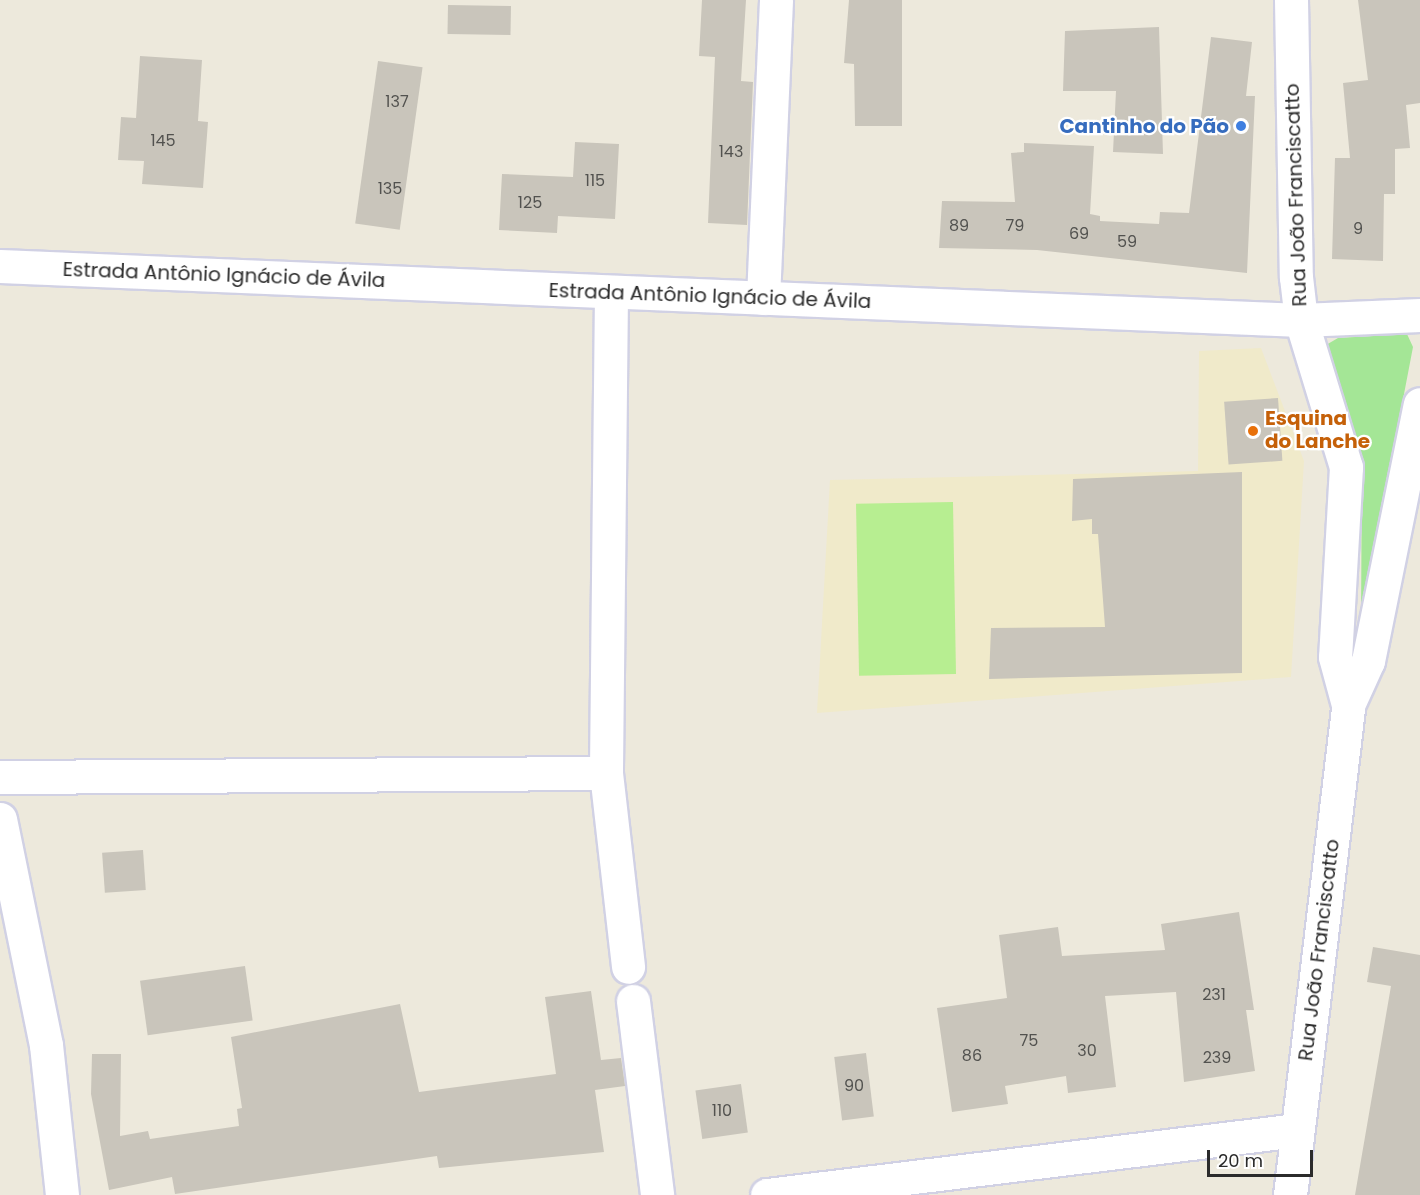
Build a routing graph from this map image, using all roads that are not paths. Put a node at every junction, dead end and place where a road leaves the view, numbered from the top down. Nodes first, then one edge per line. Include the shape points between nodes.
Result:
1 (776, 0) edge
2 (1291, 0) edge
3 (0, 266) edge
4 (611, 292) junction
5 (763, 298) junction
6 (1420, 315) edge
7 (1301, 320) junction
8 (1420, 404) edge
9 (1348, 705) junction
10 (606, 773) junction
11 (0, 777) edge
12 (0, 819) edge
13 (628, 967) dead end
14 (633, 1001) dead end
15 (1297, 1130) junction
16 (62, 1195) edge
17 (657, 1195) edge
18 (767, 1195) edge
19 (1290, 1195) edge

1 - 5 street
2 - 7 street, Rua João Franciscatto
3 - 4 street, Estrada Antônio Ignácio de Ávila
4 - 5 street, Estrada Antônio Ignácio de Ávila
4 - 10 street
5 - 7 street, Estrada Antônio Ignácio de Ávila
6 - 7 street, Estrada Antônio Ignácio de Ávila
7 - 9 street, Rua João Franciscatto via 1346,467 1335,657
8 - 9 street, Rua João Franciscatto via 1368,661
9 - 15 street, Rua João Franciscatto
10 - 11 street
10 - 13 street
12 - 16 street via 46,1045
14 - 17 street
15 - 18 street
15 - 19 street, Rua João Franciscatto

